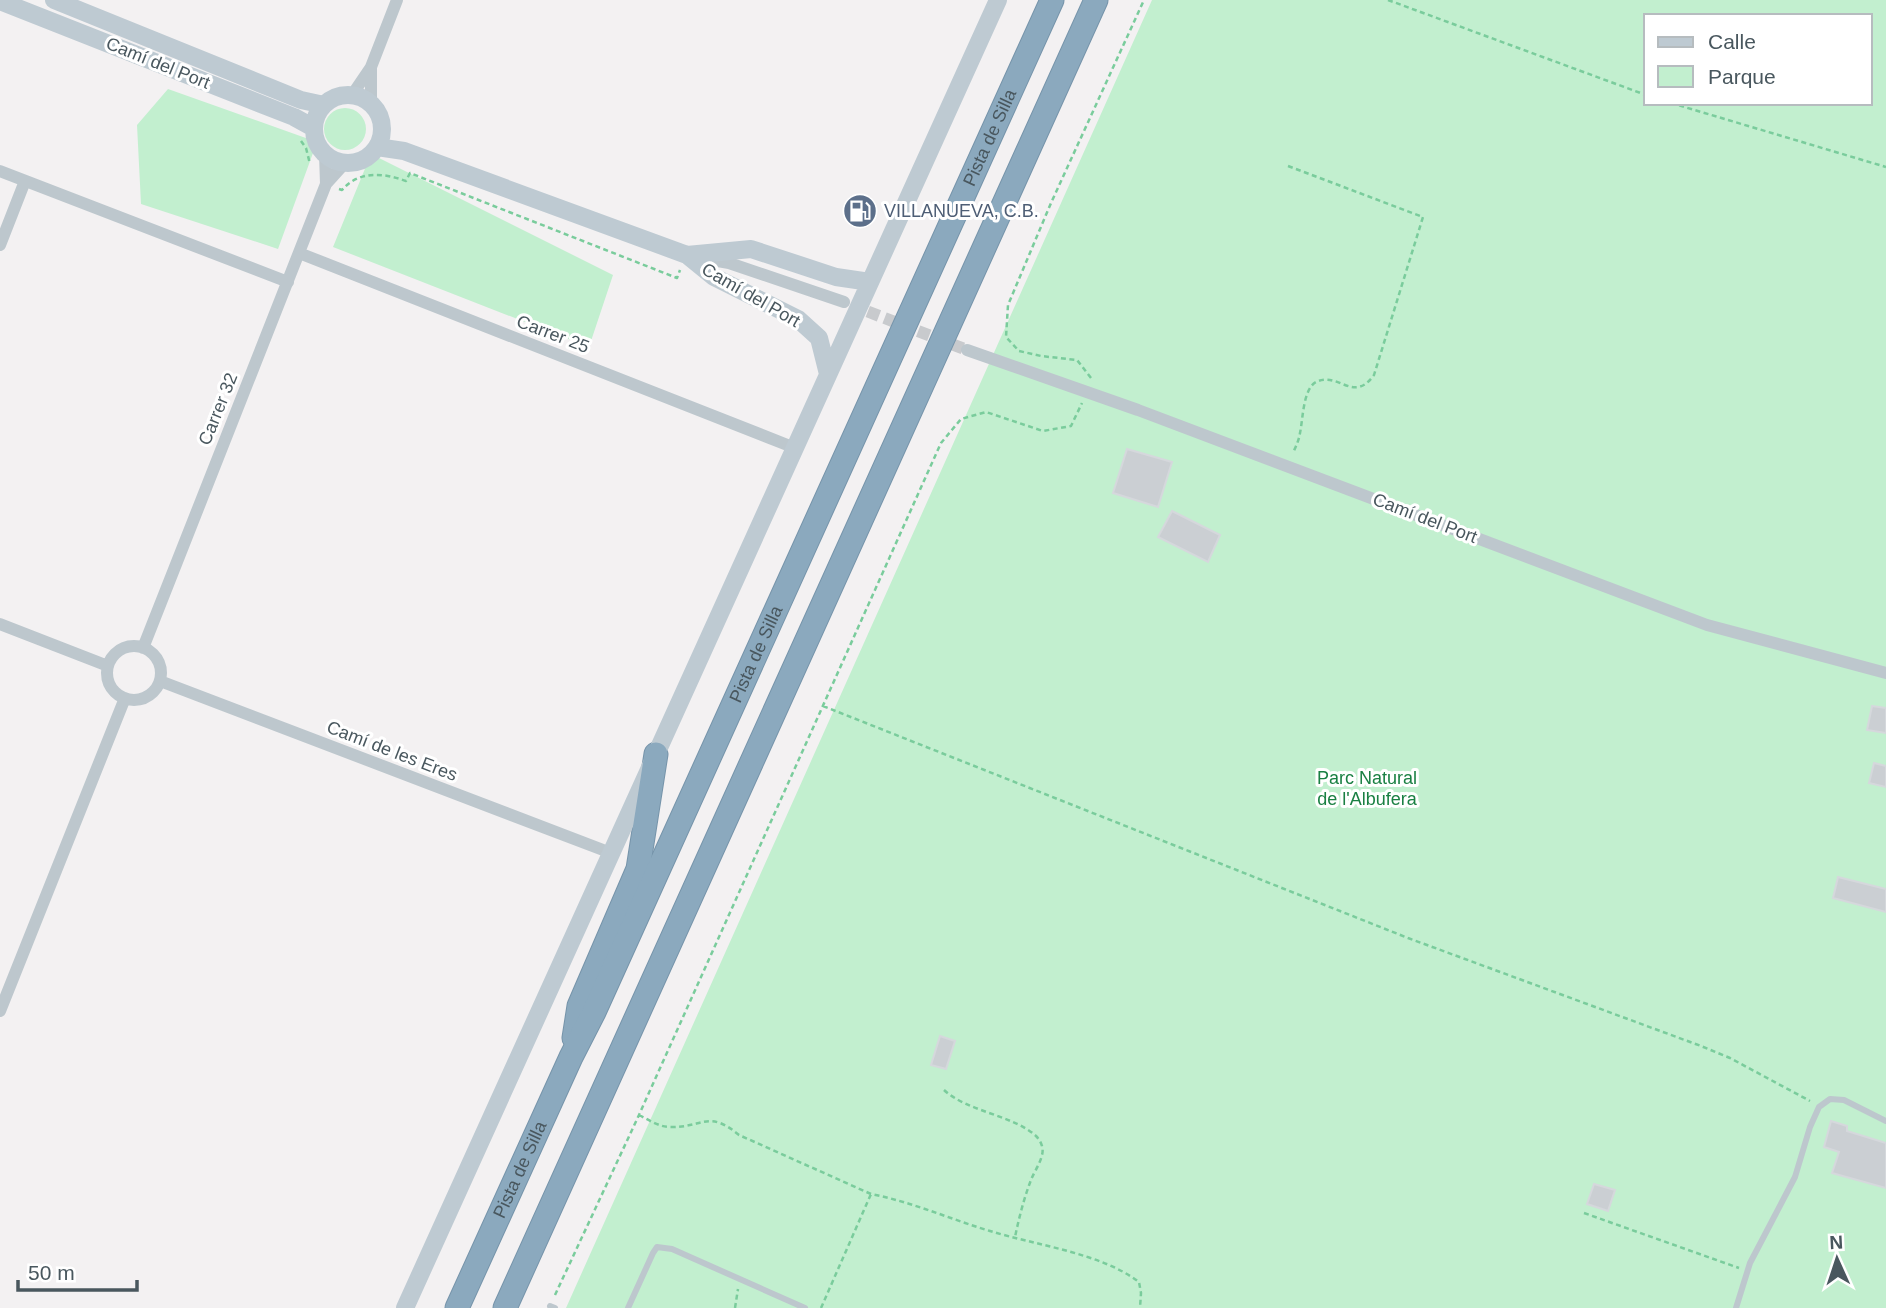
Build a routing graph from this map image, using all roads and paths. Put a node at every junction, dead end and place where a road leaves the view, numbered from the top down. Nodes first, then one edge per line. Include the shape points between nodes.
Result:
1 (54, 0) edge
2 (397, 0) edge
3 (998, 0) edge
4 (1052, 0) edge
5 (1096, 0) edge
6 (1144, 0) edge
7 (1388, 0) edge
8 (0, 1) edge
9 (371, 67) junction
10 (1644, 94) edge
11 (352, 95) junction
12 (371, 104) junction
13 (324, 105) junction
14 (1678, 105) edge
15 (383, 130) junction
16 (307, 134) junction
17 (377, 147) junction
18 (404, 151) junction
19 (325, 154) junction
20 (345, 163) junction
21 (1288, 166) dead end
22 (1886, 167) edge
23 (0, 171) edge
24 (25, 181) junction
25 (326, 184) junction
26 (0, 244) edge
27 (299, 253) junction
28 (687, 255) junction
29 (288, 282) junction
30 (870, 282) junction
31 (844, 302) tunnel mouth
32 (967, 350) tunnel mouth
33 (828, 374) junction
34 (1088, 391) junction
35 (795, 447) junction
36 (1288, 466) junction
37 (0, 624) edge
38 (143, 648) junction
39 (108, 666) junction
40 (1886, 673) edge
41 (160, 681) junction
42 (125, 698) junction
43 (823, 706) junction
44 (656, 754) junction
45 (611, 853) junction
46 (0, 1011) edge
47 (571, 1057) junction
48 (944, 1090) dead end
49 (1819, 1107) junction
50 (639, 1115) junction
51 (1886, 1121) edge
52 (871, 1194) junction
53 (1584, 1213) dead end
54 (1015, 1237) junction
55 (1747, 1271) junction
56 (738, 1279) junction
57 (553, 1307) edge
58 (405, 1308) edge
59 (457, 1308) edge
60 (505, 1308) edge
61 (628, 1308) edge
62 (735, 1308) edge
63 (805, 1308) edge
64 (821, 1308) edge
65 (1140, 1308) edge
66 (1736, 1308) edge

1 - 13 street, Camí del Port via 301,100
2 - 9 street
3 - 30 street
4 - 47 highway, Pista de Silla
5 - 60 highway
6 - 34 path via 1008,306 1006,337 1019,351 1077,360 1091,377
7 - 10 path
8 - 16 street, Camí del Port via 294,117
9 - 11 street
9 - 12 street
11 - 12 street
11 - 13 street via 341,95
12 - 15 street
13 - 16 street
14 - 22 path
15 - 17 street
15 - 18 street, Camí del Port
16 - 19 street
16 - 25 path via 309,177
17 - 18 street, Camí del Port
17 - 20 street via 363,159
18 - 28 street, Camí del Port
19 - 20 street
19 - 25 street, Carrer 32
20 - 25 street, Carrer 32
21 - 36 path via 1423,217 1374,375 1358,388 1329,380 1310,386
23 - 24 street
24 - 26 street
24 - 29 street
25 - 27 street, Carrer 32
25 - 28 path via 342,190 357,178 381,174 406,181 410,173 677,278
27 - 29 street, Carrer 32
27 - 35 street, Carrer 25
28 - 30 street, Camí del Port via 751,249 836,277
28 - 31 street, Camí del Port via 729,263
28 - 33 street, Camí del Port via 714,277 799,319 819,338
29 - 38 street, Carrer 32
30 - 33 street
32 - 34 street, Camí del Port
33 - 35 street
34 - 36 street, Camí del Port
34 - 43 path via 1071,426 1043,431 986,412 961,419 942,443
35 - 44 street
36 - 40 street, Camí del Port via 1707,625
37 - 39 street
38 - 39 street via 118,652
38 - 41 street via 157,659
39 - 42 street via 109,683
41 - 42 street via 146,697
41 - 45 street, Camí de les Eres
42 - 46 street
43 - 49 path via 1408,938 1701,1046
43 - 50 path
44 - 45 street
44 - 47 highway via 638,869 579,1006
45 - 58 street
47 - 59 highway, Pista de Silla
48 - 54 path via 1025,1129 1038,1137 1043,1147
49 - 51 lane via 1830,1099 1844,1100
49 - 55 lane via 1795,1177
50 - 52 path via 670,1127 719,1121 739,1135
50 - 57 path
52 - 54 path
52 - 64 path
53 - 55 path
54 - 65 path via 1126,1272 1139,1282
55 - 66 lane
56 - 61 lane via 672,1248 657,1247
56 - 62 path
56 - 63 lane

